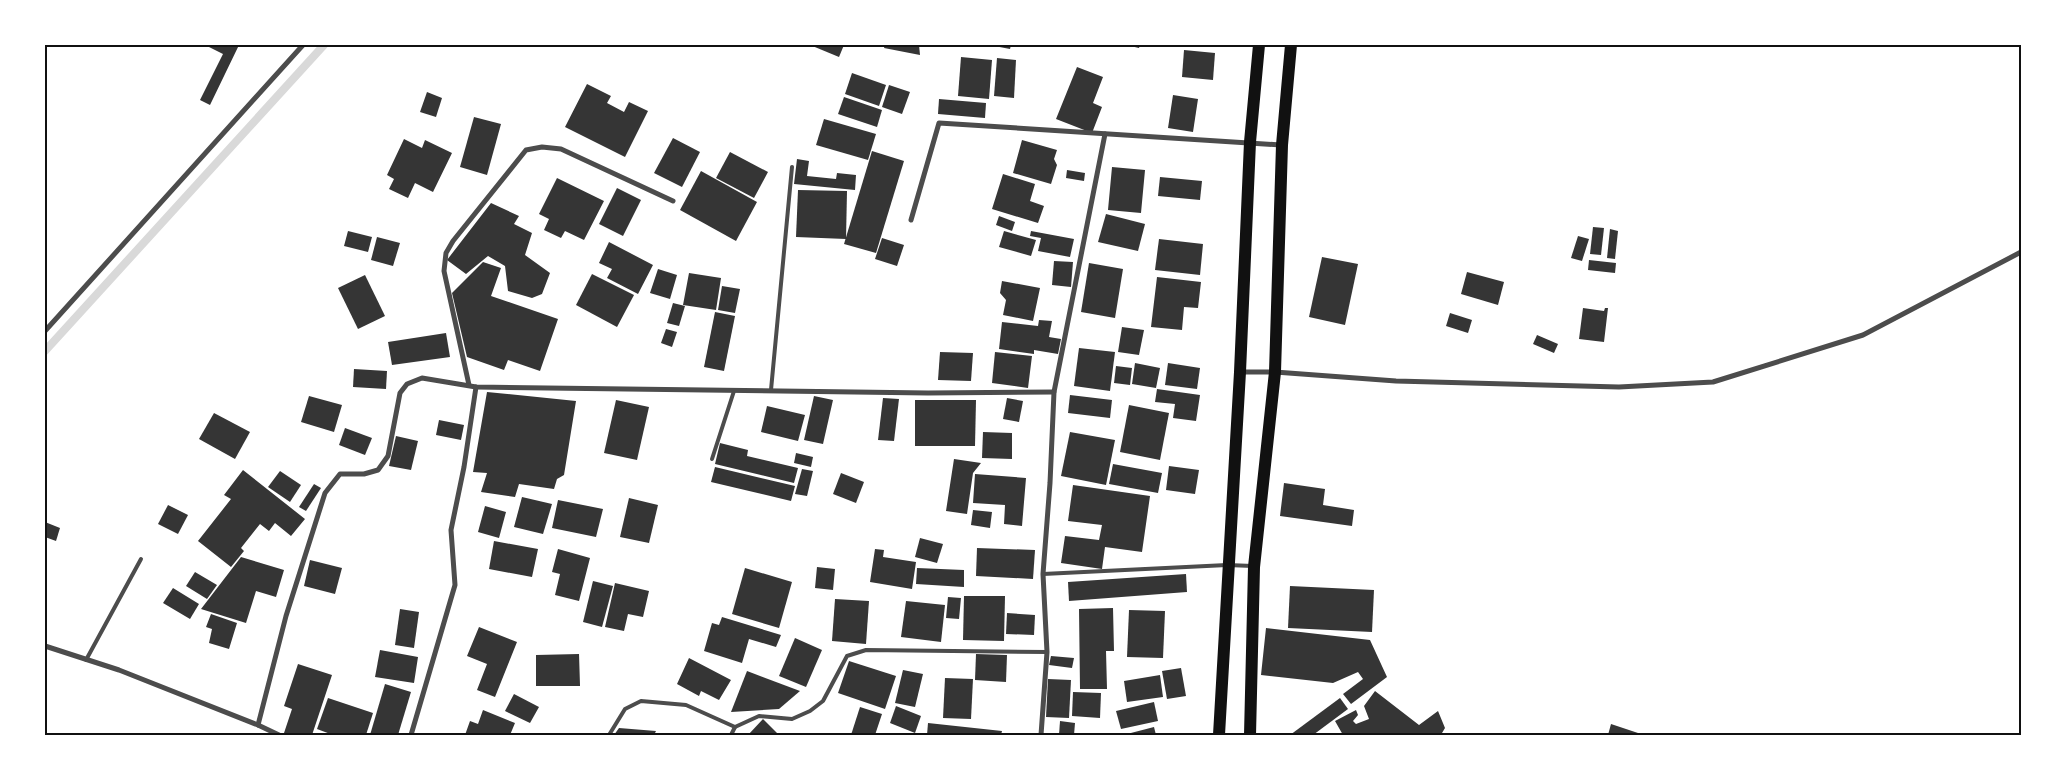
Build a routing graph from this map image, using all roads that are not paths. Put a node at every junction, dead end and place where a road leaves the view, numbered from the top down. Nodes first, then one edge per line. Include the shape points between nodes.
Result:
1 (303, 45) edge
2 (1259, 45) edge
3 (1291, 45) edge
4 (1105, 134) junction
5 (1250, 142) junction
6 (1282, 145) junction
7 (792, 167) dead end
8 (673, 201) dead end
9 (911, 220) dead end
10 (2021, 252) edge
11 (45, 331) edge
12 (1240, 372) junction
13 (1275, 372) junction
14 (469, 385) junction
15 (476, 387) junction
16 (771, 390) junction
17 (734, 391) junction
18 (1054, 392) junction
19 (712, 459) dead end
20 (141, 559) dead end
21 (1227, 565) junction
22 (1254, 566) junction
23 (1043, 574) junction
24 (45, 646) edge
25 (1047, 652) junction
26 (86, 660) junction
27 (258, 725) junction
28 (735, 727) junction
29 (278, 735) edge
30 (411, 735) edge
31 (609, 735) edge
32 (731, 735) edge
33 (1041, 735) edge
34 (1219, 735) edge
35 (1250, 735) edge

1 - 11 street
2 - 5 main road
3 - 6 main road
4 - 5 street
4 - 9 street via 939,123
4 - 18 street
5 - 6 street
5 - 12 main road
6 - 13 main road
7 - 16 lane
8 - 14 street via 562,149 542,147 526,150 446,252 444,270
10 - 13 street via 1863,335 1713,382 1619,387 1396,381
12 - 13 street
12 - 21 main road
13 - 22 main road
14 - 15 street
14 - 27 street via 422,378 407,384 400,393 388,456 378,470 364,474 340,474 325,493 286,616
15 - 17 street
15 - 30 street via 451,530 455,585
16 - 17 street
16 - 18 street
17 - 19 lane
18 - 23 street
20 - 26 lane
21 - 22 lane
21 - 23 lane
21 - 34 main road
22 - 35 main road
23 - 25 street
24 - 26 street
25 - 28 lane via 866,650 847,656 823,701 810,711 792,719 759,716
25 - 33 street
26 - 27 street
27 - 29 street
28 - 31 lane via 686,705 640,701 625,709
28 - 32 lane

